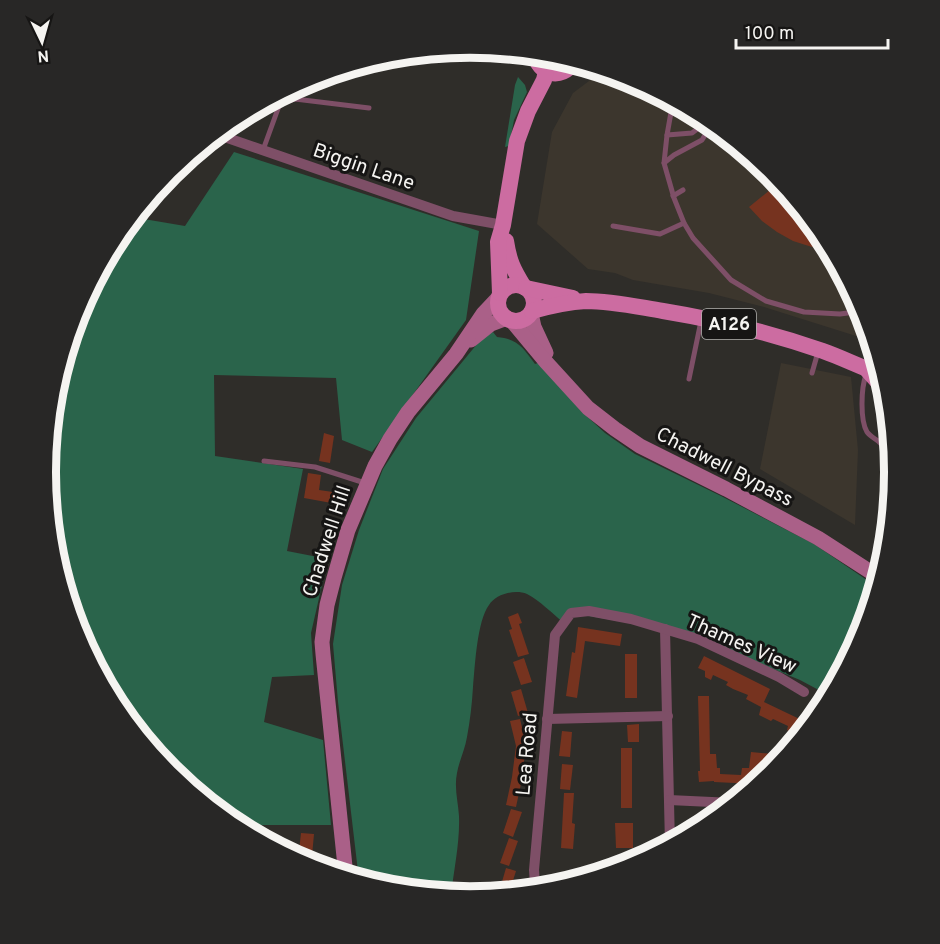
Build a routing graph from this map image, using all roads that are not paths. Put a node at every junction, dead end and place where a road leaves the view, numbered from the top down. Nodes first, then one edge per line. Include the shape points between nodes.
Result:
1 (537, 63) edge
2 (567, 69) edge
3 (546, 71) junction
4 (369, 108) dead end
5 (671, 110) edge
6 (700, 127) edge
7 (707, 132) edge
8 (667, 135) junction
9 (226, 137) edge
10 (263, 150) junction
11 (664, 163) junction
12 (683, 190) dead end
13 (673, 196) junction
14 (684, 223) junction
15 (503, 225) junction
16 (613, 226) dead end
17 (525, 287) junction
18 (500, 295) junction
19 (585, 301) junction
20 (532, 312) junction
21 (852, 312) edge
22 (702, 318) junction
23 (509, 319) junction
24 (456, 354) junction
25 (818, 354) junction
26 (872, 372) edge
27 (814, 373) dead end
28 (873, 375) edge
29 (561, 379) junction
30 (689, 379) dead end
31 (884, 448) edge
32 (264, 461) dead end
33 (367, 483) junction
34 (872, 573) edge
35 (564, 623) joint
36 (665, 629) junction
37 (804, 692) dead end
38 (668, 716) junction
39 (547, 719) junction
40 (669, 800) junction
41 (720, 802) edge
42 (670, 835) edge
43 (345, 867) edge
44 (535, 881) edge

1 - 3 main road
2 - 3 main road via 560,73
3 - 15 main road via 517,141
4 - 10 lane via 295,99 283,103
5 - 8 lane
6 - 8 lane via 692,133
7 - 11 lane via 702,140
8 - 11 lane
9 - 10 street, Biggin Lane
10 - 15 street, Biggin Lane via 453,216
11 - 13 lane
12 - 13 lane
13 - 14 lane
14 - 16 lane via 660,234
14 - 21 lane via 731,280 766,301 804,312
15 - 17 main road via 508,257
15 - 18 main road via 498,242
17 - 18 main road via 512,285
17 - 19 main road, A126
17 - 20 main road via 533,298
18 - 23 main road via 498,308
18 - 24 street, Chadwell Hill
19 - 20 main road, A126
19 - 22 main road, A126
20 - 23 main road via 521,320
20 - 29 street, Chadwell Bypass via 542,346
22 - 25 main road, A126 via 758,331
22 - 30 lane
23 - 24 street, Chadwell Hill via 491,324
23 - 29 street, Chadwell Bypass
24 - 33 street, Chadwell Hill via 408,412
25 - 26 main road, A126
25 - 27 lane
28 - 31 lane via 864,380 864,423
29 - 34 street, Chadwell Bypass via 588,408 640,446 807,533
32 - 33 lane via 315,467
33 - 43 street, Chadwell Hill via 333,578 322,642
35 - 36 street, Thames View via 571,613 589,611
35 - 39 street, Lea Road via 555,635
36 - 37 street, Thames View via 698,639
36 - 38 street
38 - 39 street
38 - 40 street
39 - 44 street, Lea Road
40 - 41 street
40 - 42 street

